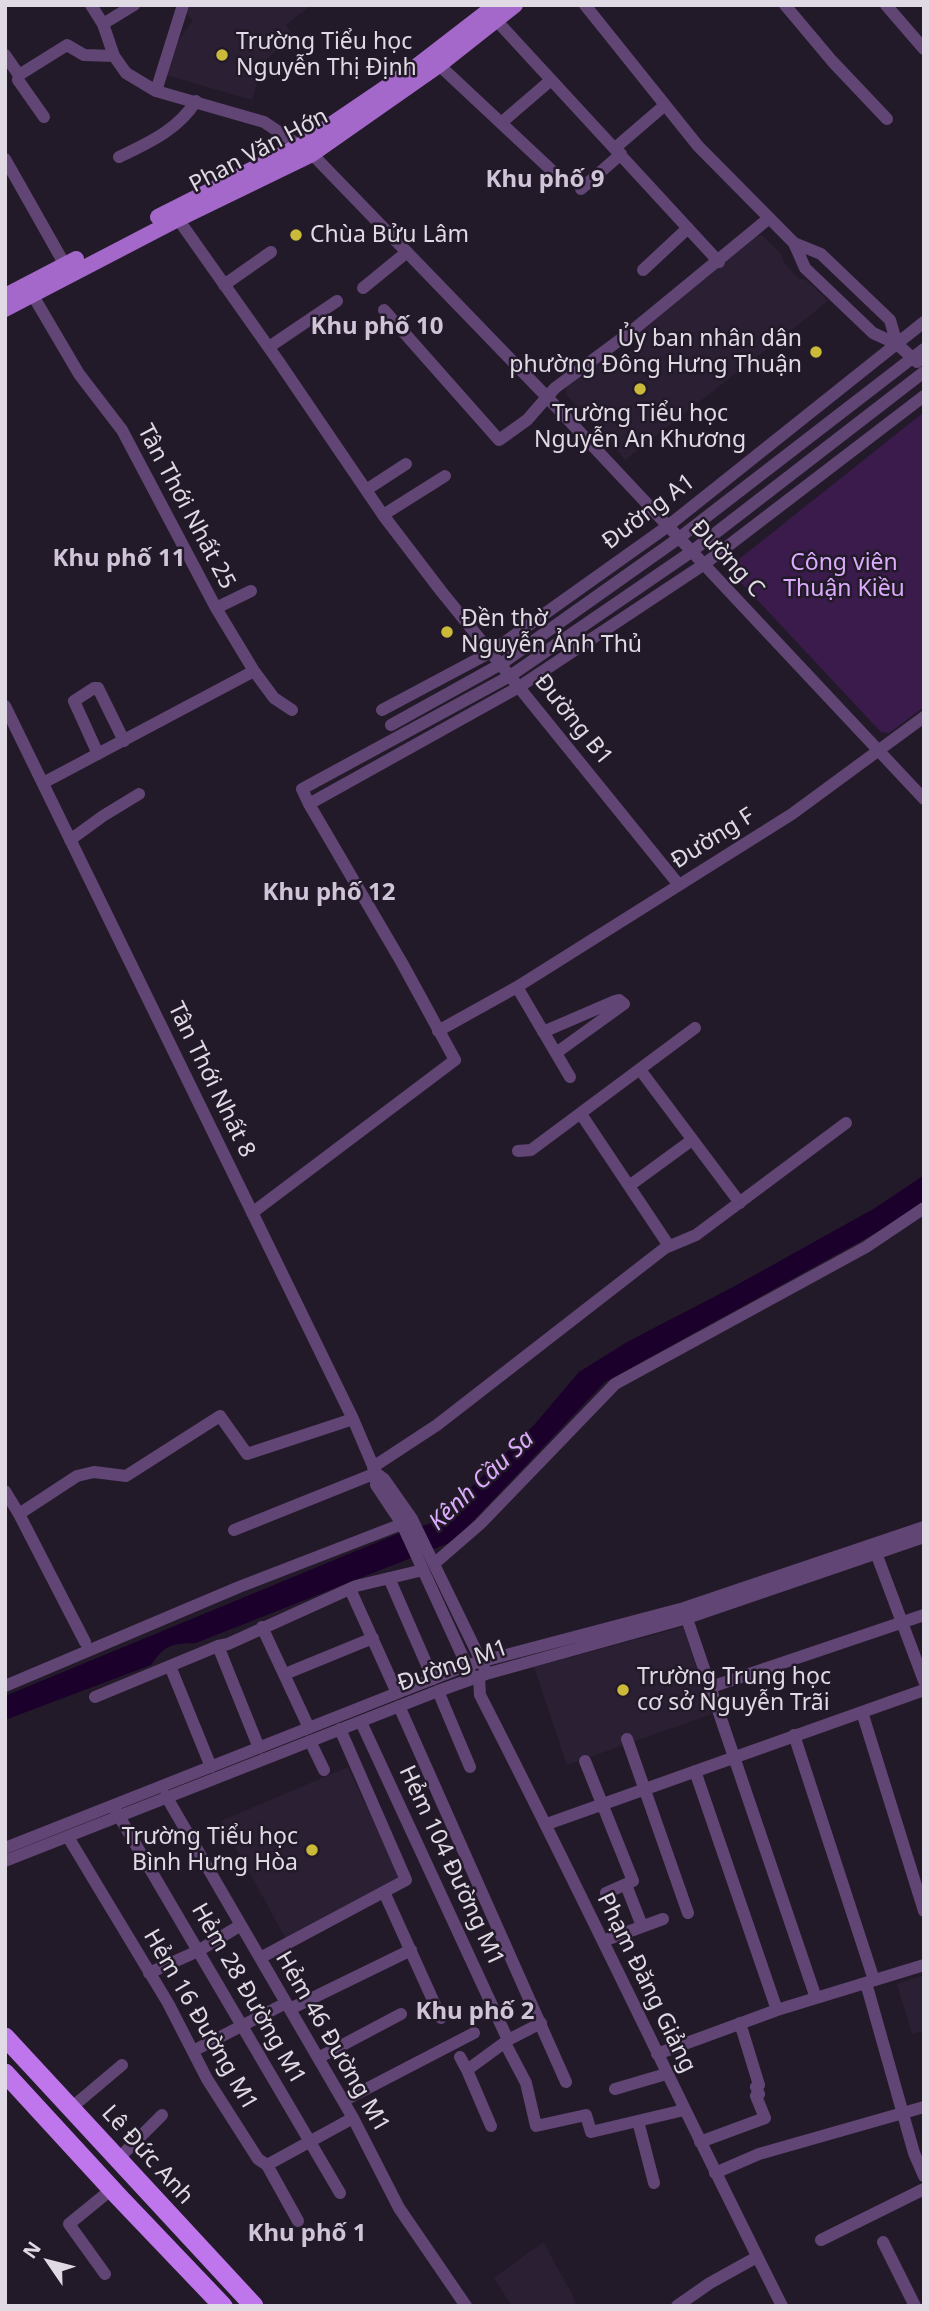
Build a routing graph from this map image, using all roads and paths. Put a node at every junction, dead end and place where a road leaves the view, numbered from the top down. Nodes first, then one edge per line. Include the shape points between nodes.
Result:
1 (134, 5) edge
2 (183, 5) edge
3 (515, 5) edge
4 (585, 5) edge
5 (785, 5) edge
6 (886, 5) edge
7 (94, 6) edge
8 (496, 12) edge
9 (103, 24) junction
10 (924, 49) edge
11 (5, 55) edge
12 (114, 55) junction
13 (439, 65) junction
14 (19, 75) junction
15 (551, 80) junction
16 (156, 91) junction
17 (196, 101) junction
18 (665, 105) junction
19 (44, 117) dead end
20 (887, 119) dead end
21 (501, 123) junction
22 (307, 149) junction
23 (618, 151) junction
24 (119, 158) dead end
25 (5, 159) edge
26 (562, 181) dead end
27 (581, 189) dead end
28 (178, 219) junction
29 (768, 219) junction
30 (688, 228) junction
31 (794, 243) junction
32 (271, 252) dead end
33 (407, 252) junction
34 (719, 262) junction
35 (65, 265) junction
36 (643, 270) dead end
37 (225, 285) junction
38 (363, 288) dead end
39 (33, 294) junction
40 (5, 296) edge
41 (337, 301) dead end
42 (5, 309) edge
43 (384, 310) dead end
44 (924, 322) edge
45 (897, 344) junction
46 (269, 347) junction
47 (924, 349) edge
48 (913, 359) junction
49 (924, 370) edge
50 (546, 396) junction
51 (924, 396) edge
52 (406, 464) dead end
53 (445, 476) dead end
54 (366, 490) junction
55 (383, 515) junction
56 (668, 526) junction
57 (679, 538) junction
58 (691, 552) junction
59 (703, 565) junction
60 (251, 591) dead end
61 (216, 608) junction
62 (491, 652) junction
63 (501, 664) junction
64 (254, 671) junction
65 (510, 676) junction
66 (519, 687) junction
67 (5, 706) edge
68 (292, 710) dead end
69 (382, 710) dead end
70 (924, 717) edge
71 (391, 725) dead end
72 (124, 741) junction
73 (878, 750) junction
74 (98, 754) junction
75 (43, 783) junction
76 (139, 794) dead end
77 (924, 799) edge
78 (309, 804) junction
79 (70, 840) junction
80 (679, 885) junction
81 (517, 987) junction
82 (695, 1028) dead end
83 (438, 1031) junction
84 (543, 1032) junction
85 (556, 1053) junction
86 (641, 1071) junction
87 (570, 1077) dead end
88 (581, 1114) junction
89 (846, 1123) dead end
90 (692, 1140) junction
91 (518, 1151) dead end
92 (629, 1186) junction
93 (740, 1203) junction
94 (924, 1208) edge
95 (252, 1213) junction
96 (669, 1246) junction
97 (353, 1419) junction
98 (374, 1470) junction
99 (5, 1491) edge
100 (19, 1514) junction
101 (407, 1522) junction
102 (924, 1527) edge
103 (234, 1530) dead end
104 (924, 1537) edge
105 (875, 1549) junction
106 (429, 1567) junction
107 (389, 1578) junction
108 (350, 1589) junction
109 (685, 1613) junction
110 (924, 1615) edge
111 (902, 1622) junction
112 (262, 1628) junction
113 (373, 1638) junction
114 (85, 1642) dead end
115 (218, 1646) junction
116 (481, 1661) junction
117 (468, 1665) junction
118 (170, 1666) junction
119 (285, 1674) junction
120 (479, 1677) junction
121 (924, 1681) edge
122 (436, 1685) junction
123 (5, 1686) edge
124 (711, 1687) junction
125 (924, 1690) edge
126 (95, 1697) dead end
127 (398, 1700) junction
128 (862, 1712) junction
129 (361, 1722) junction
130 (340, 1729) junction
131 (309, 1734) junction
132 (794, 1735) junction
133 (627, 1739) dead end
134 (259, 1748) junction
135 (734, 1757) junction
136 (585, 1761) dead end
137 (211, 1767) junction
138 (470, 1767) dead end
139 (324, 1770) dead end
140 (695, 1771) junction
141 (644, 1789) junction
142 (166, 1796) junction
143 (602, 1804) junction
144 (116, 1810) junction
145 (547, 1824) junction
146 (68, 1837) junction
147 (5, 1848) edge
148 (5, 1861) edge
149 (626, 1885) junction
150 (384, 1892) junction
151 (606, 1893) dead end
152 (924, 1911) edge
153 (688, 1913) dead end
154 (663, 1919) dead end
155 (241, 1925) junction
156 (642, 1926) junction
157 (603, 1941) junction
158 (411, 1950) junction
159 (198, 1951) junction
160 (260, 1958) junction
161 (924, 1965) edge
162 (149, 1973) junction
163 (870, 1981) junction
164 (816, 1998) junction
165 (288, 2006) junction
166 (777, 2010) junction
167 (401, 2014) dead end
168 (441, 2018) dead end
169 (740, 2023) junction
170 (541, 2024) junction
171 (243, 2026) junction
172 (474, 2033) dead end
173 (5, 2037) edge
174 (506, 2041) junction
175 (5, 2049) edge
176 (193, 2051) junction
177 (657, 2054) junction
178 (460, 2057) dead end
179 (318, 2058) junction
180 (122, 2065) dead end
181 (467, 2070) junction
182 (5, 2073) edge
183 (666, 2074) junction
184 (566, 2082) dead end
185 (5, 2085) edge
186 (615, 2090) dead end
187 (343, 2101) junction
188 (924, 2107) edge
189 (71, 2108) junction
190 (684, 2110) junction
191 (902, 2113) junction
192 (162, 2115) dead end
193 (353, 2118) junction
194 (638, 2120) junction
195 (491, 2126) dead end
196 (310, 2141) junction
197 (700, 2142) junction
198 (118, 2159) junction
199 (267, 2165) junction
200 (715, 2173) junction
201 (924, 2176) edge
202 (654, 2183) dead end
203 (924, 2189) edge
204 (107, 2193) junction
205 (340, 2193) dead end
206 (298, 2221) dead end
207 (821, 2240) dead end
208 (883, 2242) dead end
209 (757, 2257) junction
210 (105, 2274) dead end
211 (213, 2306) edge
212 (223, 2306) edge
213 (243, 2306) edge
214 (254, 2306) edge
215 (466, 2306) edge
216 (677, 2306) edge
217 (782, 2306) edge
218 (915, 2306) edge

1 - 9 street
2 - 16 street
3 - 8 main road, Phan Văn Hớn
4 - 18 street
5 - 20 street
6 - 10 street
7 - 9 street
8 - 13 main road, Phan Văn Hớn
8 - 15 street
8 - 22 main road, Phan Văn Hớn
9 - 12 street
11 - 14 street
12 - 14 street via 84,55 67,45
12 - 16 street, Đường C via 126,73
13 - 21 street
13 - 22 main road, Phan Văn Hớn
14 - 19 street
15 - 21 street
15 - 23 street
16 - 17 street, Đường C
17 - 22 street, Đường C via 264,122
17 - 24 street via 160,137
18 - 23 street
18 - 29 street
21 - 26 street
22 - 28 main road, Phan Văn Hớn
22 - 33 street, Đường C
22 - 35 main road, Phan Văn Hớn
23 - 27 street
23 - 30 street
25 - 35 street
28 - 37 street, Đường B1
28 - 39 main road, Phan Văn Hớn
29 - 31 street
29 - 34 street
30 - 34 street
30 - 36 street
31 - 45 street via 806,268 873,333
31 - 45 street via 821,254 890,320
32 - 37 street
33 - 38 street
33 - 50 street, Đường C
34 - 50 street
35 - 40 main road, Phan Văn Hớn
37 - 46 street, Đường B1
39 - 42 main road, Phan Văn Hớn
39 - 61 street, Tân Thới Nhất 25 via 79,374 122,430
41 - 46 street
43 - 50 street via 499,440 527,420
44 - 45 street, Đường A1
45 - 48 street
45 - 56 street, Đường A1
46 - 54 street, Đường B1
47 - 48 street, Đường A1
48 - 49 street
48 - 57 street, Đường A1
49 - 58 street
50 - 56 street, Đường C
51 - 59 street
52 - 54 street
53 - 55 street
54 - 55 street, Đường B1
55 - 62 street, Đường B1
56 - 57 street, Đường C
56 - 62 street, Đường A1
57 - 58 street, Đường C
57 - 63 street, Đường A1
58 - 59 street, Đường C
58 - 65 street
59 - 66 street
59 - 73 street, Đường C
60 - 61 street
61 - 64 street, Tân Thới Nhất 25
62 - 63 street, Đường B1
62 - 69 street, Đường A1
63 - 65 street, Đường B1
63 - 71 street, Đường A1
64 - 68 street, Tân Thới Nhất 25 via 274,698
64 - 72 street
65 - 66 street, Đường B1
65 - 78 street via 302,789
66 - 78 street
66 - 80 street, Đường B1
67 - 75 street, Tân Thới Nhất 8
70 - 73 street, Đường F
72 - 74 street
72 - 74 street via 94,688 74,702
73 - 77 street, Đường C
73 - 80 street, Đường F via 792,814
74 - 75 street
75 - 79 street, Tân Thới Nhất 8
76 - 79 street
78 - 83 street
79 - 95 street, Tân Thới Nhất 8
80 - 81 street, Đường F
81 - 83 street, Đường F
81 - 84 street
82 - 86 street
83 - 95 street via 455,1060
84 - 85 street
84 - 85 street via 615,1000 624,1004
85 - 87 street
86 - 88 street
86 - 90 street
88 - 91 street via 531,1150
88 - 92 street
89 - 93 street
90 - 92 street
90 - 93 street
92 - 96 street
93 - 96 street via 696,1235
94 - 106 street via 866,1247 615,1384 480,1524
95 - 97 street, Tân Thới Nhất 8
96 - 98 street
97 - 98 street, Tân Thới Nhất 8
97 - 100 street via 247,1454 220,1416 126,1476 94,1472 77,1476
98 - 101 street, Tân Thới Nhất 8 via 376,1485
98 - 103 street
99 - 100 street
100 - 114 street
101 - 106 street, Tân Thới Nhất 8
101 - 123 street
102 - 105 street, Đường M1
104 - 105 street, Đường M1
105 - 109 street, Đường M1
105 - 111 street
106 - 107 street
106 - 116 street, Phạm Đăng Giảng
106 - 117 street, Phạm Đăng Giảng
107 - 108 street
107 - 122 street
108 - 112 street
108 - 113 street
109 - 116 street, Đường M1
109 - 120 street, Đường M1
109 - 124 street
110 - 111 street
111 - 121 street
111 - 124 street
112 - 115 street
112 - 119 street
113 - 119 street
113 - 127 street
115 - 118 street
115 - 134 street
116 - 117 street, Đường M1
116 - 120 street, Phạm Đăng Giảng
117 - 120 street, Phạm Đăng Giảng
117 - 122 street, Đường M1
118 - 126 street
118 - 137 street
119 - 131 street
120 - 122 street, Đường M1
120 - 145 street, Phạm Đăng Giảng via 481,1695
122 - 127 street, Đường M1
122 - 138 street
124 - 135 street
125 - 128 street
127 - 129 street, Đường M1
127 - 131 street, Đường M1
127 - 170 street
128 - 132 street
128 - 152 street
129 - 130 street, Đường M1
129 - 174 street, Hẻm 104 Đường M1
130 - 131 street, Đường M1
130 - 150 street via 407,1880
131 - 134 street, Đường M1
131 - 139 street
131 - 142 street, Đường M1
132 - 135 street
132 - 163 street
133 - 141 street
134 - 137 street, Đường M1
135 - 140 street
135 - 164 street
136 - 143 street
137 - 144 street, Đường M1
140 - 141 street
140 - 166 street
141 - 143 street
141 - 153 street
142 - 144 street, Đường M1
142 - 155 street, Hẻm 46 Đường M1
143 - 145 street
143 - 149 street via 632,1881
144 - 146 street, Đường M1
144 - 147 street, Đường M1
144 - 159 street, Hẻm 28 Đường M1
145 - 157 street, Phạm Đăng Giảng
146 - 148 street, Đường M1
146 - 162 street, Hẻm 16 Đường M1
149 - 151 street
149 - 156 street
150 - 158 street
150 - 160 street
154 - 156 street
155 - 159 street
155 - 160 street, Hẻm 46 Đường M1
156 - 157 street
157 - 177 street, Phạm Đăng Giảng
158 - 165 street
158 - 168 street
159 - 162 street
159 - 171 street, Hẻm 28 Đường M1
160 - 165 street, Hẻm 46 Đường M1
161 - 163 street
162 - 176 street, Hẻm 16 Đường M1
163 - 164 street
163 - 191 street
164 - 166 street
165 - 171 street
165 - 179 street, Hẻm 46 Đường M1
166 - 169 street
167 - 179 street
169 - 177 street
169 - 197 street via 765,2119
170 - 174 street
170 - 184 street
171 - 176 street
171 - 196 street, Hẻm 28 Đường M1
172 - 187 street
173 - 189 highway, Lê Đức Anh
174 - 181 street
174 - 194 street, Hẻm 104 Đường M1 via 526,2083 536,2126 586,2115 591,2132
175 - 213 highway, Lê Đức Anh
176 - 199 street, Hẻm 16 Đường M1 via 258,2159
177 - 183 street, Phạm Đăng Giảng
178 - 181 street
179 - 187 street, Hẻm 46 Đường M1
180 - 189 street
181 - 195 street
182 - 212 highway, Lê Đức Anh
183 - 186 street
183 - 190 street, Phạm Đăng Giảng
185 - 204 highway
187 - 193 street, Hẻm 46 Đường M1
188 - 191 street
189 - 198 highway, Lê Đức Anh
190 - 194 street
190 - 197 street, Phạm Đăng Giảng
191 - 200 street via 759,2154
191 - 201 street
192 - 198 street
193 - 196 street
193 - 215 street, Hẻm 46 Đường M1 via 406,2220
194 - 202 street
196 - 199 street
196 - 205 street, Hẻm 28 Đường M1
197 - 200 street, Phạm Đăng Giảng
198 - 214 highway, Lê Đức Anh
199 - 206 street, Hẻm 16 Đường M1
200 - 209 street, Phạm Đăng Giảng
203 - 207 street
204 - 210 street via 69,2224
204 - 211 highway
208 - 218 street
209 - 216 street
209 - 217 street, Phạm Đăng Giảng

